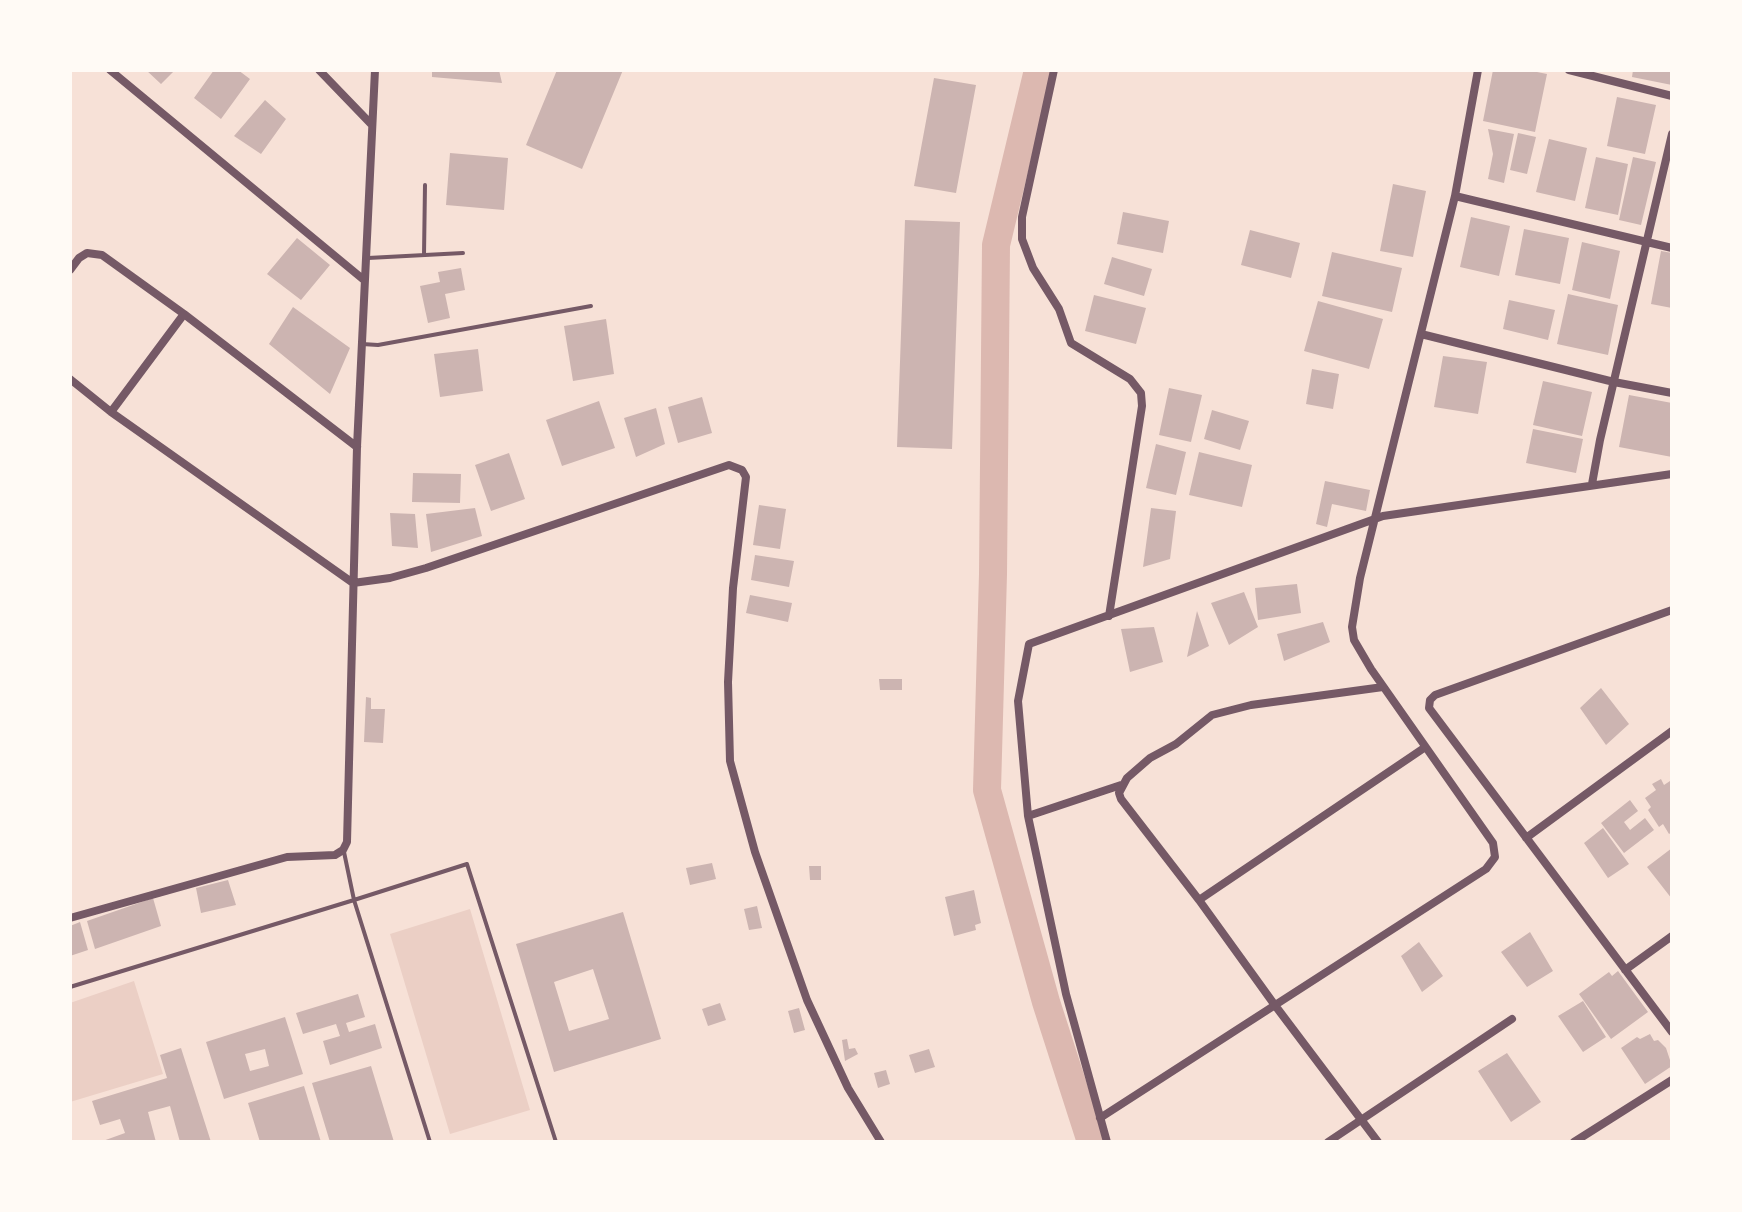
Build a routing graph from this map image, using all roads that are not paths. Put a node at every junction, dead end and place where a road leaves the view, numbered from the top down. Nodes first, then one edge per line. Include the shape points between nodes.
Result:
1 (110, 70) edge
2 (319, 70) edge
3 (375, 70) edge
4 (1054, 70) edge
5 (1478, 70) edge
6 (1569, 70) edge
7 (1672, 96) edge
8 (372, 125) junction
9 (1672, 134) edge
10 (425, 185) dead end
11 (1455, 196) junction
12 (1646, 243) junction
13 (1672, 248) edge
14 (463, 253) dead end
15 (424, 255) junction
16 (366, 258) junction
17 (70, 270) edge
18 (364, 280) junction
19 (591, 306) dead end
20 (184, 314) junction
21 (1421, 334) junction
22 (362, 344) junction
23 (70, 379) edge
24 (1614, 382) junction
25 (1672, 393) edge
26 (111, 412) junction
27 (357, 447) junction
28 (1672, 474) edge
29 (1592, 484) junction
30 (1374, 519) junction
31 (353, 583) junction
32 (1672, 610) edge
33 (1109, 616) junction
34 (1383, 687) junction
35 (1672, 731) edge
36 (1424, 748) junction
37 (1121, 785) junction
38 (1028, 816) junction
39 (1526, 838) junction
40 (343, 850) junction
41 (354, 900) junction
42 (1199, 900) junction
43 (70, 918) edge
44 (1672, 936) edge
45 (1625, 970) junction
46 (70, 987) edge
47 (1274, 1004) junction
48 (1512, 1019) dead end
49 (1672, 1032) edge
50 (1672, 1080) edge
51 (1100, 1118) junction
52 (1361, 1119) junction
53 (430, 1142) edge
54 (556, 1142) edge
55 (881, 1142) edge
56 (1107, 1142) edge
57 (1328, 1142) edge
58 (1378, 1142) edge
59 (1574, 1142) edge

1 - 18 street
2 - 8 street
3 - 8 street
4 - 33 street via 1022,217 1022,239 1071,343 1130,379 1141,393
5 - 11 street
6 - 7 street
8 - 16 street
9 - 12 street
10 - 15 lane
11 - 12 street
11 - 21 street
12 - 13 street
12 - 24 street
14 - 15 lane
15 - 16 lane
16 - 18 street
17 - 20 street via 87,253 98,253
18 - 22 street
19 - 22 lane
20 - 26 street
20 - 27 street
21 - 24 street
21 - 30 street
22 - 27 street
23 - 26 street
24 - 25 street
24 - 29 street
26 - 31 street
27 - 31 street
28 - 29 street
29 - 30 street
30 - 33 street
30 - 34 street via 1352,627 1354,640
31 - 40 street
31 - 55 street via 426,568 729,465 742,470 746,477 728,682 730,761 755,852 807,1000 848,1088
32 - 39 street via 1430,700 1429,708
33 - 38 street via 1029,644 1018,701
34 - 36 street
34 - 37 street via 1212,715
35 - 39 street
36 - 42 street
36 - 47 street via 1493,843 1495,857 1486,869
37 - 38 street
37 - 42 street via 1121,799
38 - 51 street via 1066,994
39 - 45 street
40 - 41 lane
40 - 43 street via 287,857
41 - 46 lane
41 - 53 lane
41 - 54 lane via 467,864
42 - 47 street
44 - 45 street
45 - 49 street
47 - 51 street
47 - 52 street
48 - 52 street
50 - 59 street
51 - 56 street
52 - 57 street
52 - 58 street

